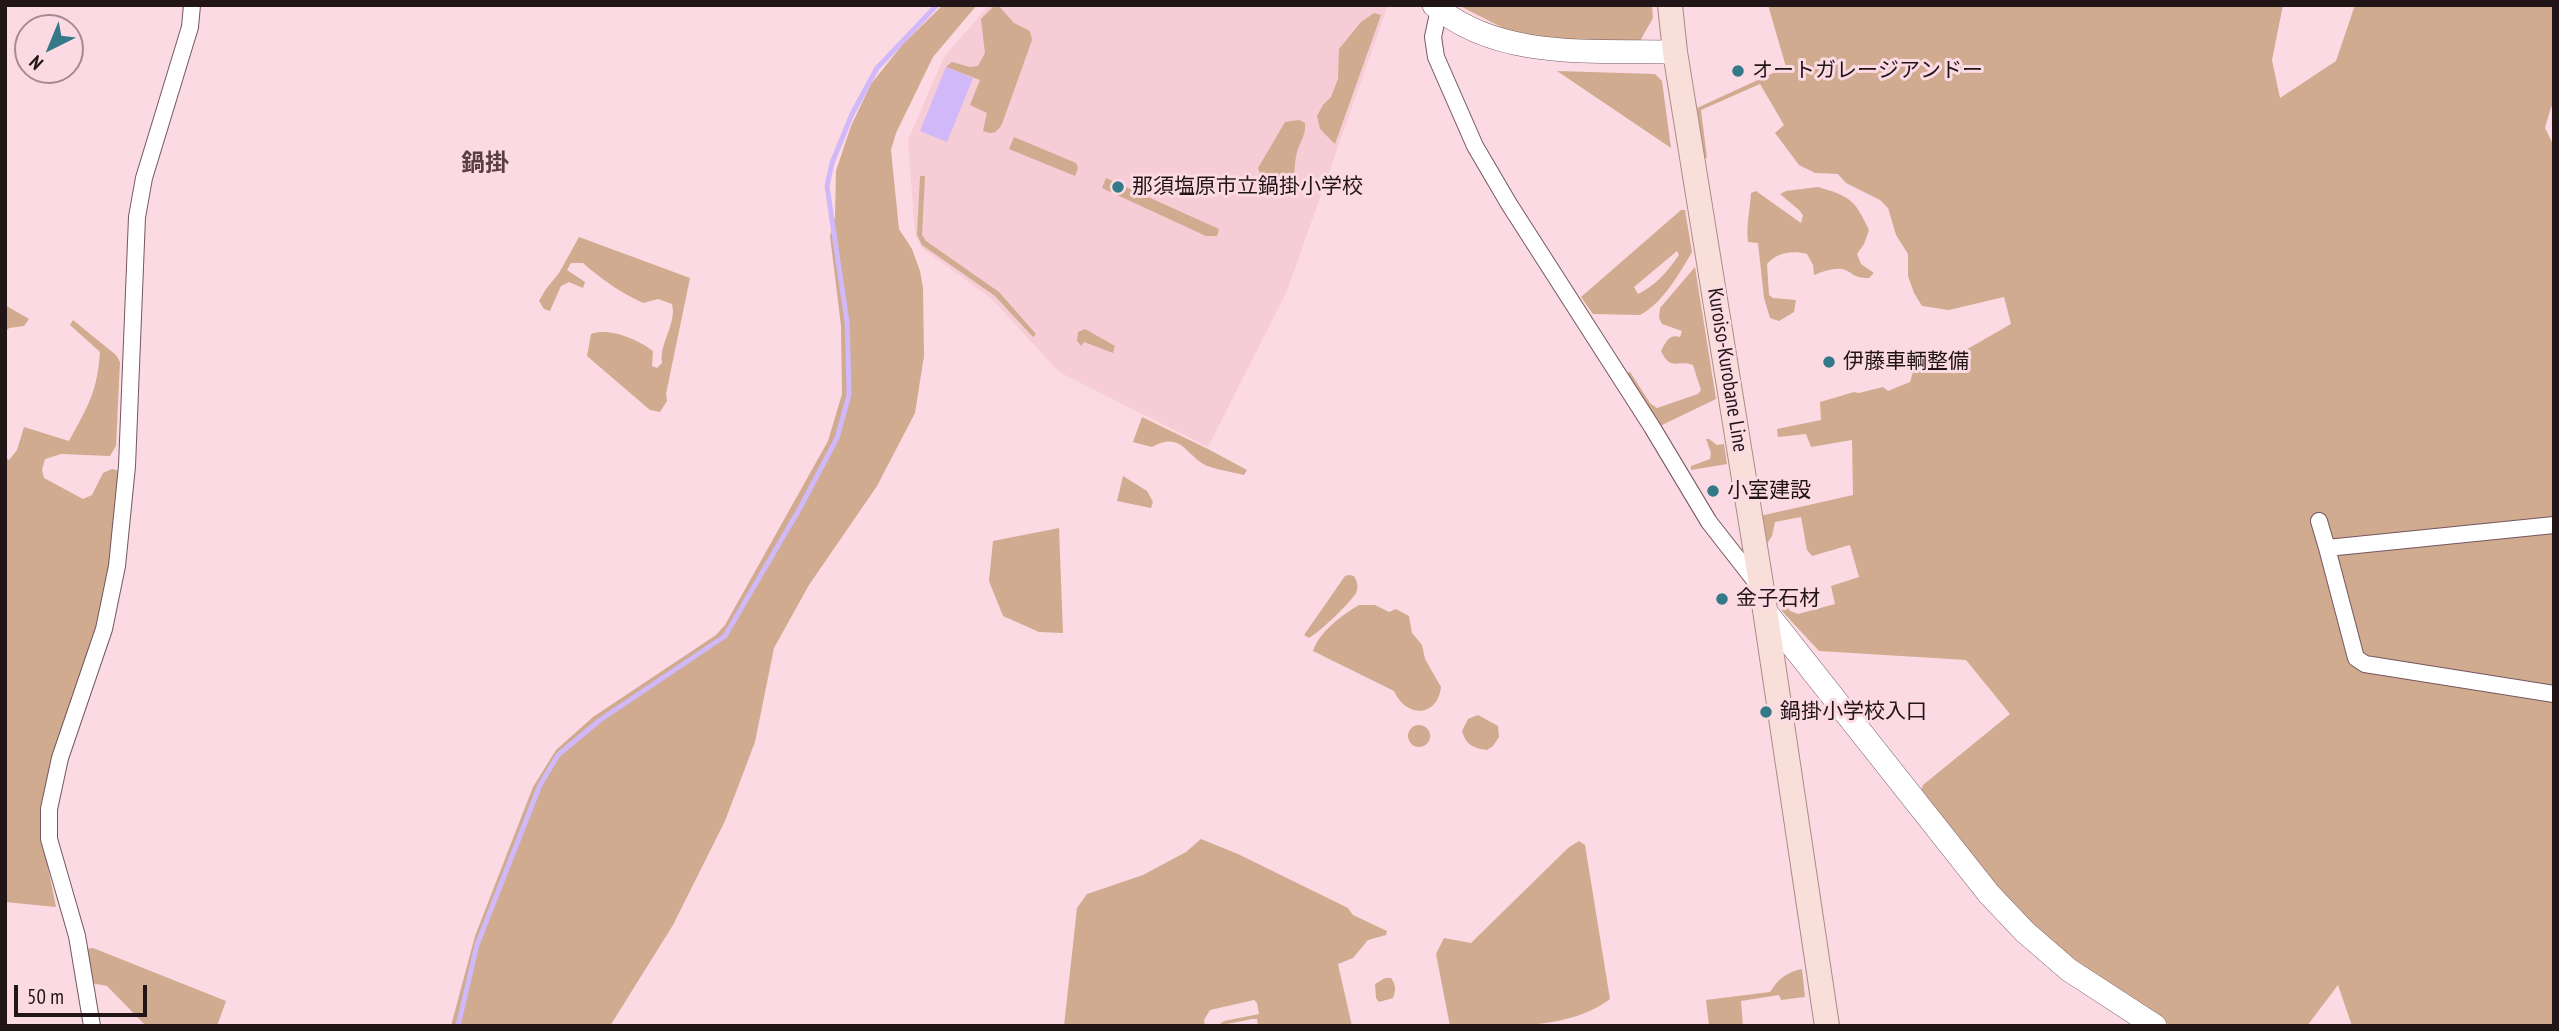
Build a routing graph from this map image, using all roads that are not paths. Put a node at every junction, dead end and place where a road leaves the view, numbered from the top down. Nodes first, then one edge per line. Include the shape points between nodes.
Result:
1 (192, 5) edge
2 (1670, 5) edge
3 (1436, 7) edge
4 (1675, 52) junction
5 (2319, 521) dead end
6 (2554, 525) edge
7 (2327, 548) junction
8 (1764, 600) junction
9 (2554, 694) edge
10 (92, 1026) edge
11 (1827, 1026) edge
12 (2155, 1026) edge

1 - 10 street via 190,27 144,178 137,217 127,466 117,566 104,629 60,758 49,809 49,839 77,936
2 - 4 main road, Kuroiso-Kurobane Line
3 - 4 street via 1468,26 1517,44
3 - 8 street via 1436,57 1475,146 1709,522
4 - 8 main road, Kuroiso-Kurobane Line
5 - 7 street
6 - 7 street
7 - 9 street via 2356,658 2365,664
8 - 11 main road, Kuroiso-Kurobane Line
8 - 12 street via 1989,894 2069,970

